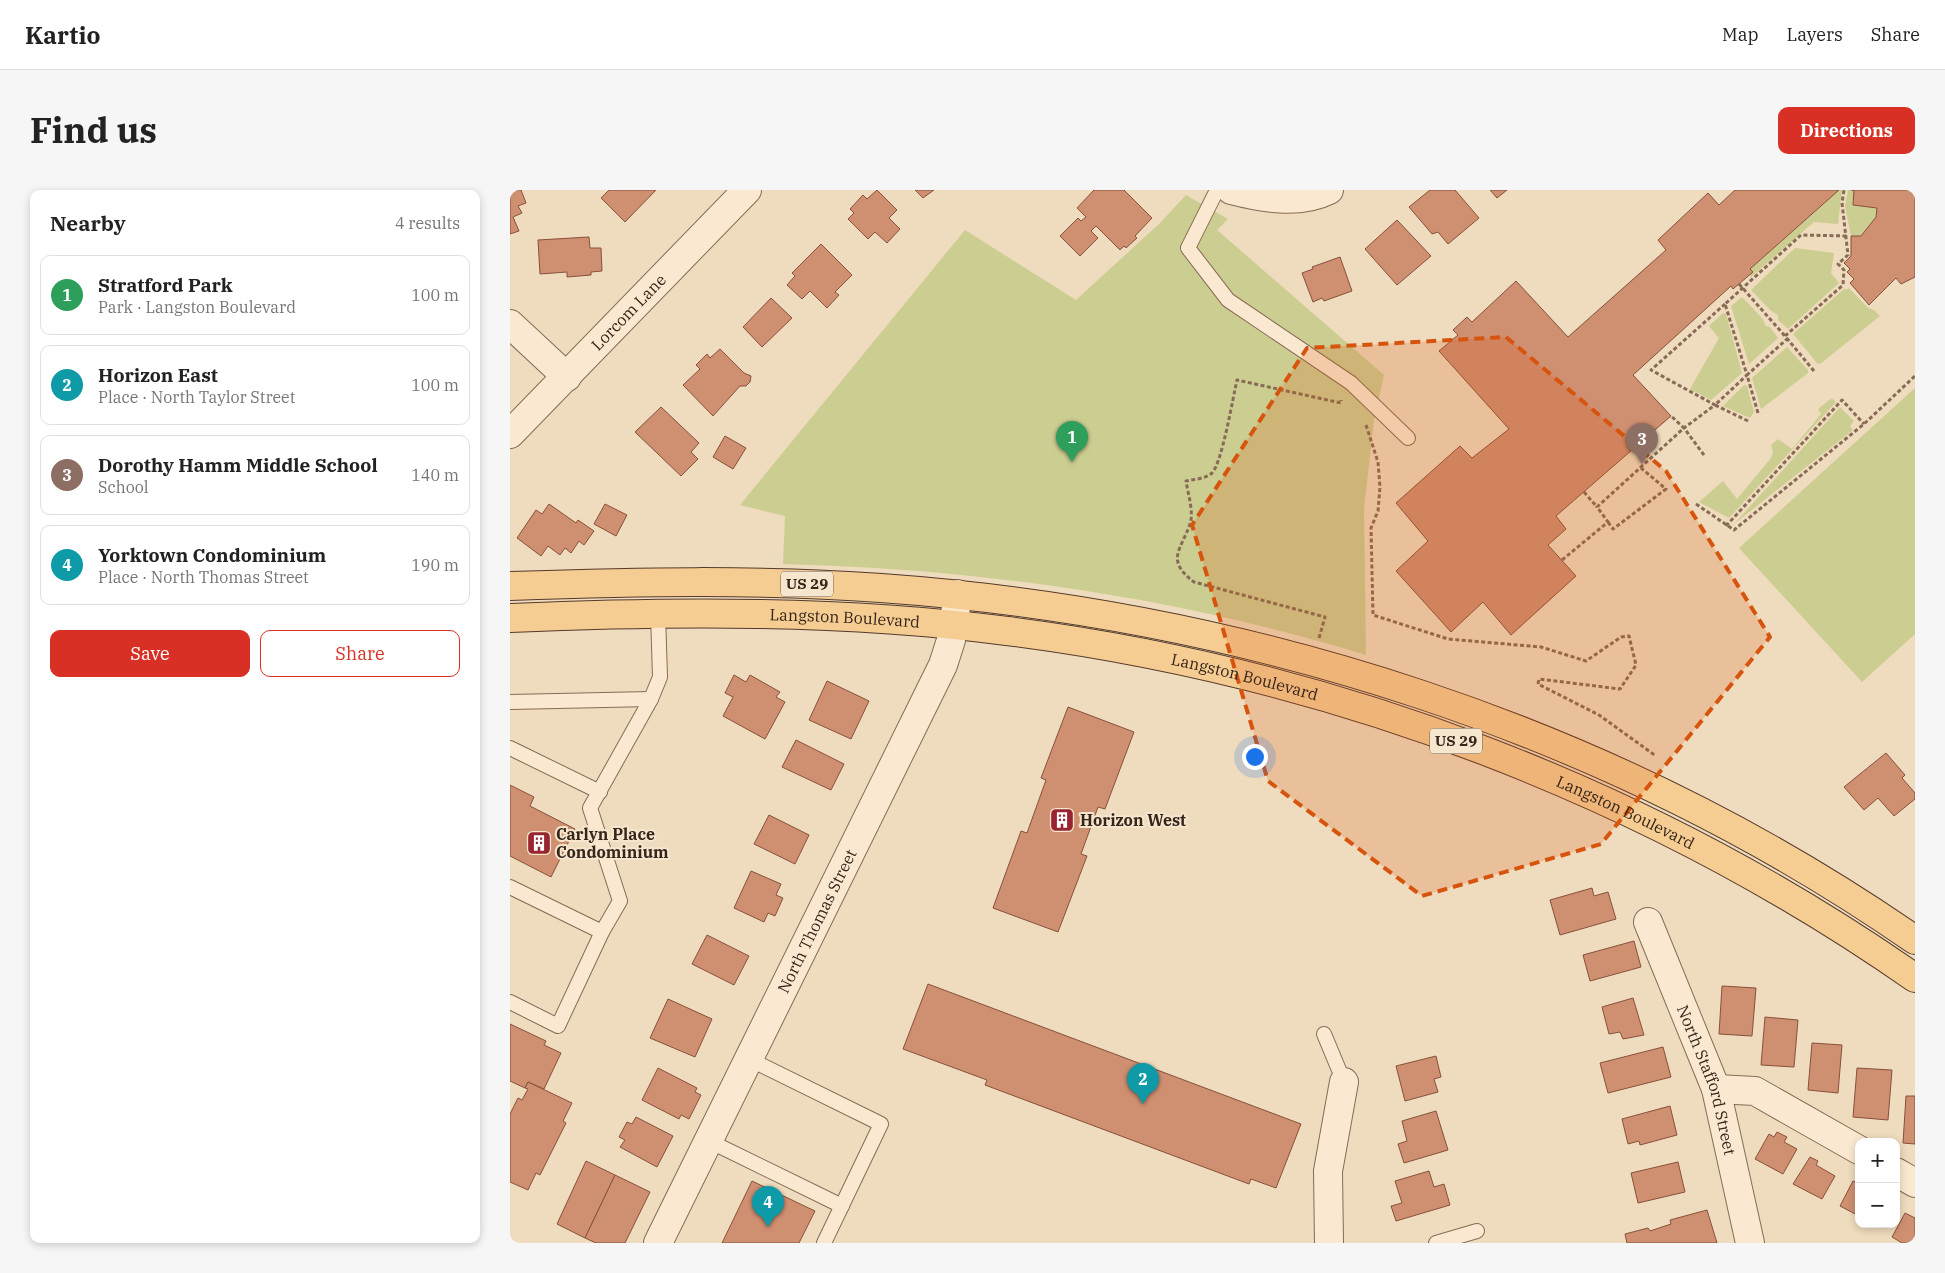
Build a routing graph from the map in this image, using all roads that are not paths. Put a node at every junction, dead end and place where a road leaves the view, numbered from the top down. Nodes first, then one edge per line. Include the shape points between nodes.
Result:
1 (746, 190) edge
2 (1217, 190) edge
3 (1231, 190) edge
4 (1329, 190) edge
5 (510, 324) edge
6 (567, 378) junction
7 (510, 434) edge
8 (1408, 438) dead end
9 (657, 583) junction
10 (510, 586) edge
11 (958, 594) junction
12 (658, 614) junction
13 (510, 618) edge
14 (954, 625) junction
15 (651, 698) junction
16 (510, 702) edge
17 (510, 748) edge
18 (600, 792) junction
19 (1669, 796) junction
20 (1671, 834) junction
21 (510, 887) edge
22 (1648, 922) dead end
23 (602, 932) junction
24 (1915, 940) edge
25 (1915, 978) edge
26 (510, 1002) edge
27 (1324, 1034) dead end
28 (749, 1059) junction
29 (1344, 1082) joint
30 (1716, 1089) junction
31 (709, 1141) junction
32 (1855, 1148) edge
33 (1900, 1174) edge
34 (1915, 1182) edge
35 (842, 1206) junction
36 (1478, 1232) dead end
37 (658, 1243) edge
38 (824, 1243) edge
39 (1329, 1243) edge
40 (1436, 1243) edge
41 (1750, 1243) edge

1 - 6 street, Lorcom Lane
2 - 8 lane via 1188,248 1228,300 1351,383
3 - 4 street via 1275,199 1298,198
5 - 6 street
6 - 7 street, Lorcom Lane
9 - 10 main road, Langston Boulevard / US 29
9 - 11 main road, Langston Boulevard / US 29 via 824,585
9 - 12 main road
11 - 14 street, North Thomas Street
11 - 19 main road, Langston Boulevard / US 29 via 1042,604 1181,629 1326,665 1480,716 1574,753
12 - 13 main road, Langston Boulevard / US 29
12 - 14 main road, Langston Boulevard / US 29 via 814,616
12 - 15 lane via 660,677
14 - 20 main road, Langston Boulevard / US 29 via 1108,647 1294,688 1422,728 1529,768
14 - 28 street, North Thomas Street via 946,659
15 - 16 lane
15 - 18 lane
17 - 18 lane
18 - 23 lane via 590,808 620,901
19 - 20 lane
19 - 24 main road, Langston Boulevard / US 29 via 1803,868
20 - 25 main road, Langston Boulevard / US 29 via 1787,896
21 - 23 lane
22 - 30 street, North Stafford Street
23 - 26 lane via 558,1026
27 - 29 lane
28 - 31 street, North Thomas Street
28 - 35 lane via 881,1124
29 - 39 street via 1328,1170
30 - 32 street via 1755,1091
30 - 41 street, North Stafford Street
31 - 35 lane
31 - 37 street, North Thomas Street
33 - 34 street
35 - 38 lane
36 - 40 lane

